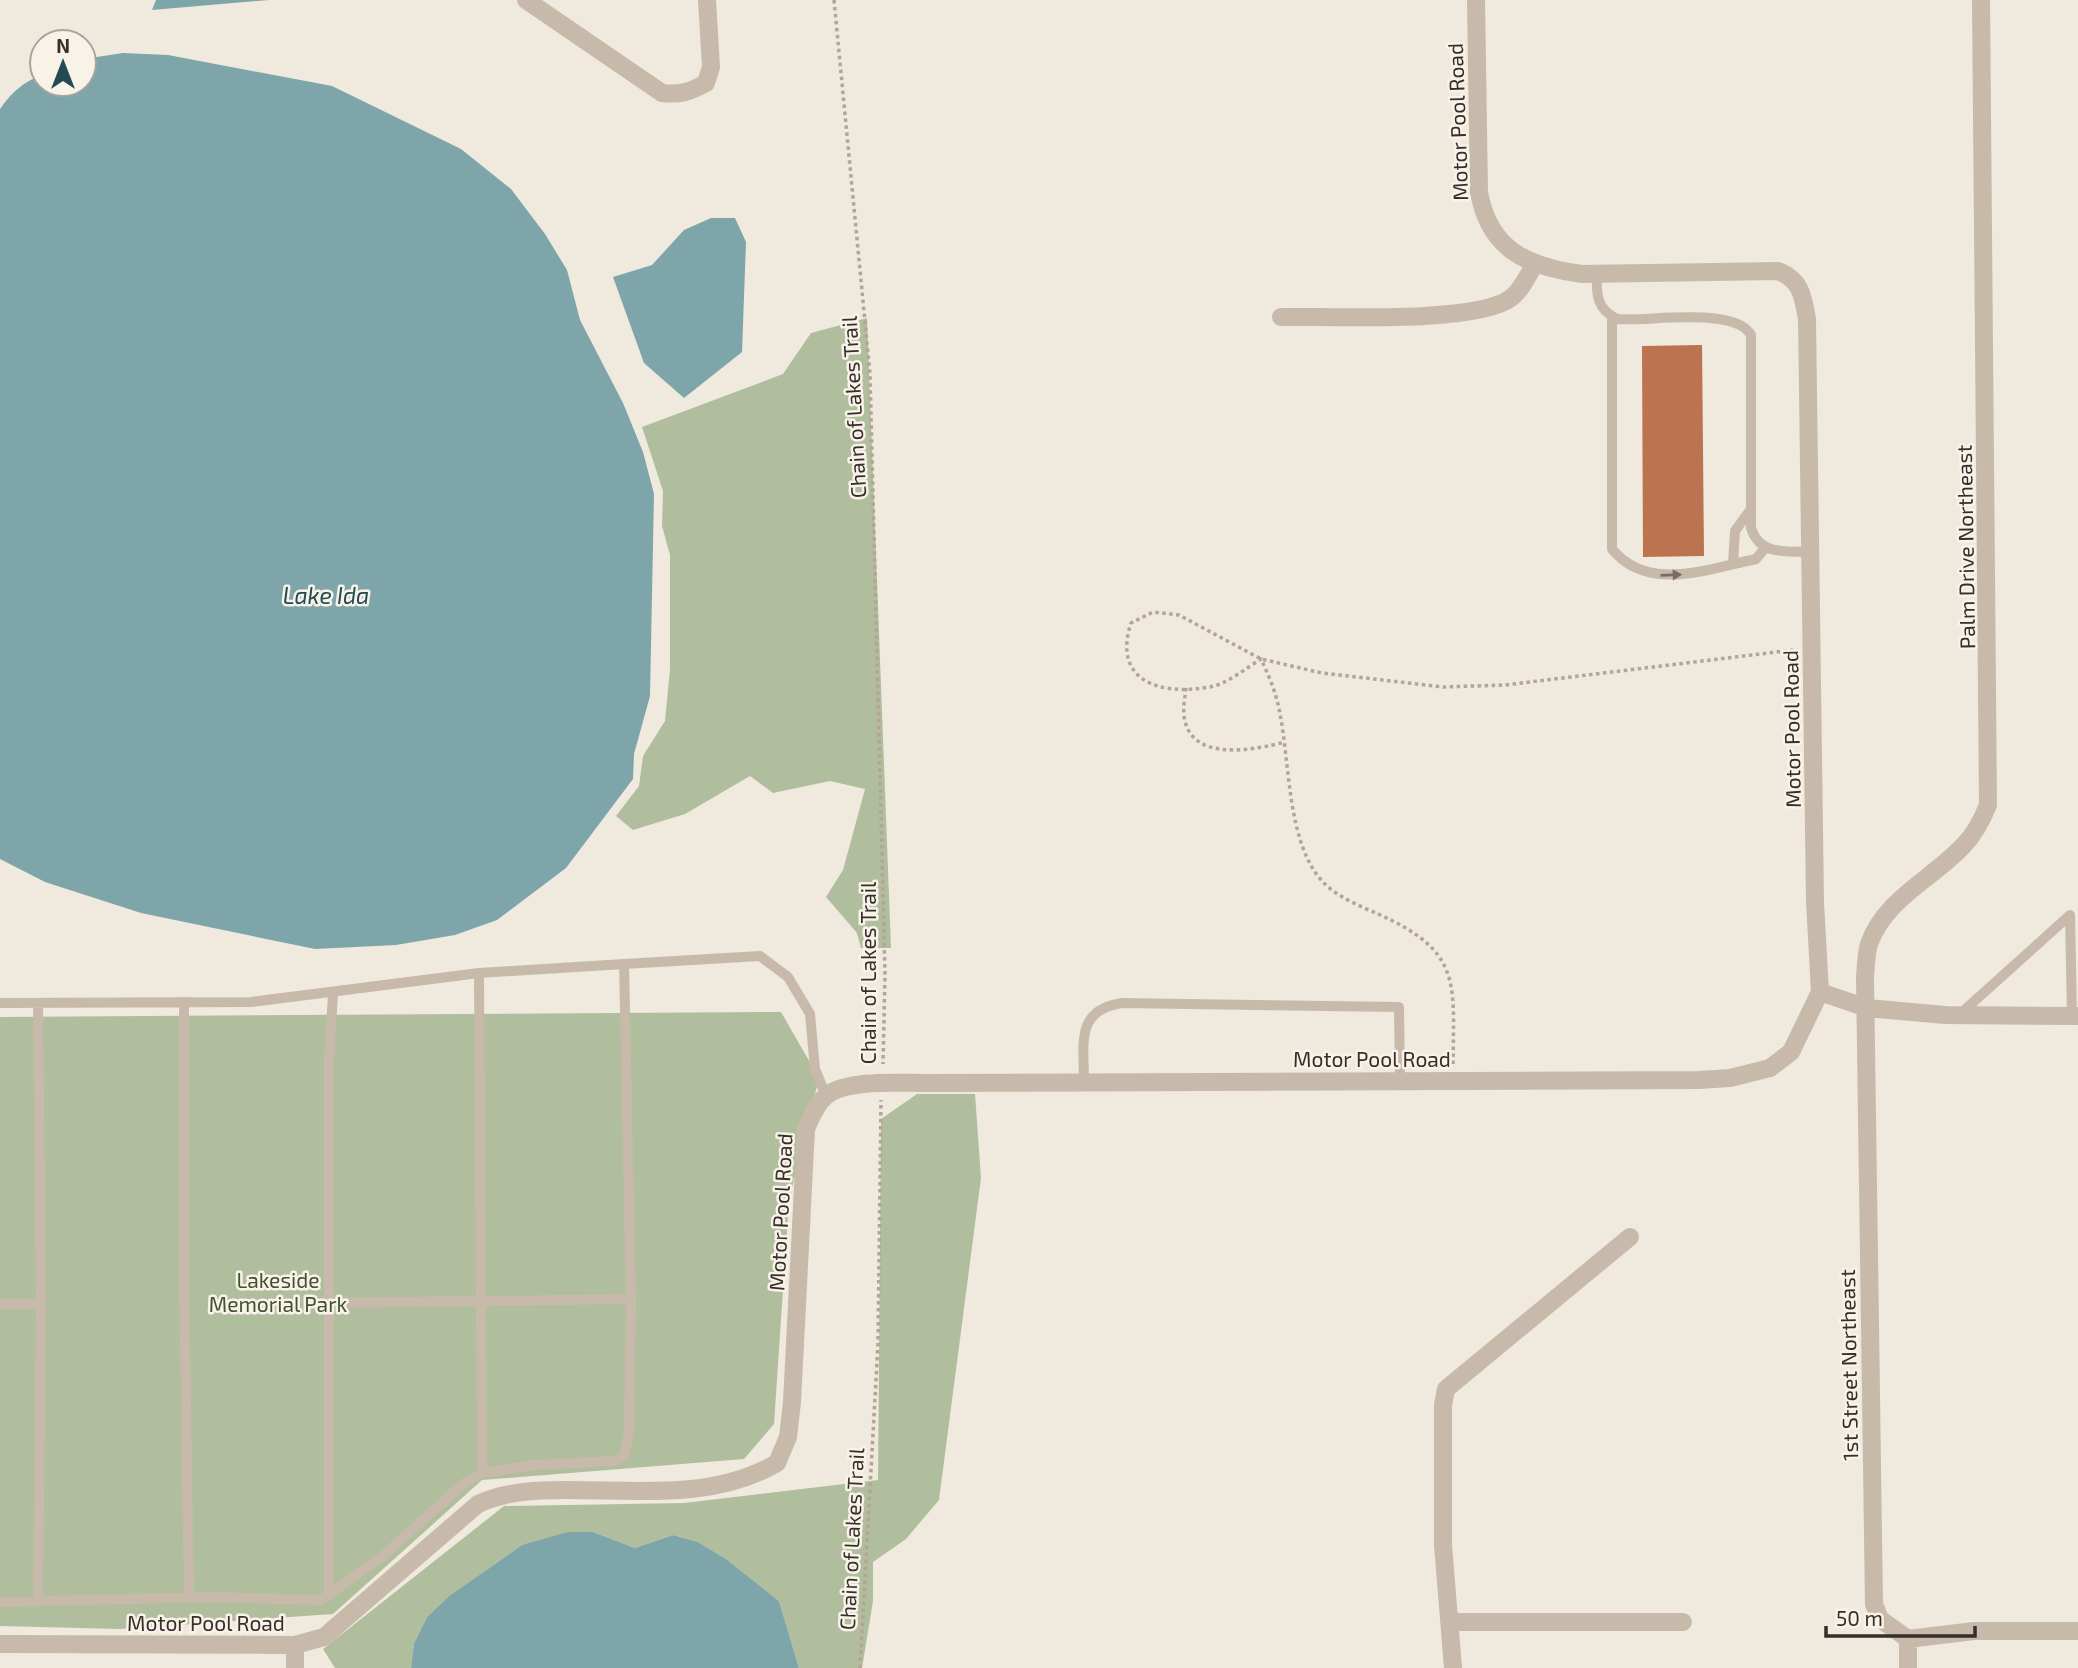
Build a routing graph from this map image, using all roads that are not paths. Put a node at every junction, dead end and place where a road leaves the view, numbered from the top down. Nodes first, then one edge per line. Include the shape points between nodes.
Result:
1 (526, 0) edge
2 (707, 0) edge
3 (1476, 0) edge
4 (1981, 0) edge
5 (1536, 263) junction
6 (1597, 274) junction
7 (1612, 316) junction
8 (1280, 317) dead end
9 (1751, 509) junction
10 (1765, 548) junction
11 (1811, 552) junction
12 (1733, 564) junction
13 (624, 964) junction
14 (479, 973) junction
15 (1820, 992) junction
16 (333, 994) junction
17 (184, 1002) junction
18 (0, 1003) edge
19 (38, 1003) junction
20 (1867, 1008) junction
21 (1959, 1015) junction
22 (2075, 1016) edge
23 (1867, 1046) joint
24 (1400, 1081) junction
25 (1084, 1082) junction
26 (826, 1096) junction
27 (1630, 1237) dead end
28 (631, 1299) junction
29 (331, 1303) junction
30 (481, 1303) junction
31 (0, 1304) edge
32 (41, 1304) junction
33 (482, 1473) junction
34 (329, 1594) junction
35 (189, 1598) junction
36 (38, 1600) junction
37 (0, 1602) edge
38 (1451, 1622) junction
39 (1683, 1622) dead end
40 (2078, 1631) edge
41 (1908, 1639) junction
42 (0, 1644) edge
43 (295, 1645) junction
44 (295, 1668) edge
45 (1453, 1668) edge
46 (1909, 1668) edge

1 - 2 street via 662,93 677,94 706,83 712,67
3 - 5 street, Motor Pool Road via 1482,211 1493,233 1515,255
4 - 20 street, Palm Drive Northeast via 1989,805 1962,847 1898,901 1878,927 1869,946
5 - 6 street, Motor Pool Road via 1556,271
5 - 8 street via 1510,299 1479,312
6 - 7 lane via 1599,305
6 - 11 street, Motor Pool Road via 1778,271 1793,277 1807,319
7 - 9 lane via 1634,321 1728,319 1747,328 1751,335
7 -> 12 lane via 1612,549 1637,571 1661,576
9 - 10 lane via 1756,542
9 - 12 lane via 1735,531
10 - 11 lane
10 - 12 lane via 1756,559
11 - 15 street, Motor Pool Road
13 - 14 lane
13 - 26 lane via 760,956 788,977 810,1014 815,1069
13 - 28 lane
14 - 16 lane
14 - 30 lane
15 - 20 street
15 - 24 street, Motor Pool Road via 1791,1052 1770,1068 1745,1075 1699,1080
16 - 17 lane via 251,1002
16 - 29 lane via 329,1059
17 - 19 lane
17 - 35 lane
18 - 19 lane
19 - 32 lane
20 - 21 street
20 - 23 street, Palm Drive Northeast
21 - 22 street
21 - 22 lane via 2070,915
23 - 41 street, 1st Street Northeast via 1874,1604 1880,1619
24 - 25 street, Motor Pool Road
24 - 25 lane via 1399,1006 1122,1003 1108,1005 1088,1020
25 - 26 street, Motor Pool Road via 881,1083 841,1088
26 - 43 street, Motor Pool Road via 806,1129 792,1402 788,1437 777,1463 719,1487 531,1490 497,1495 478,1504 324,1637
27 - 38 street via 1446,1389 1443,1545
28 - 30 lane
28 - 33 lane via 629,1432 624,1456 614,1461
29 - 30 lane
29 - 34 lane
30 - 33 lane
31 - 32 lane
32 - 36 lane
33 - 34 lane via 383,1556
34 - 35 lane via 321,1600
35 - 36 lane
36 - 37 lane
38 - 39 street
38 - 45 street
40 - 41 street via 1974,1632
41 - 46 street
42 - 43 street, Motor Pool Road
43 - 44 street

